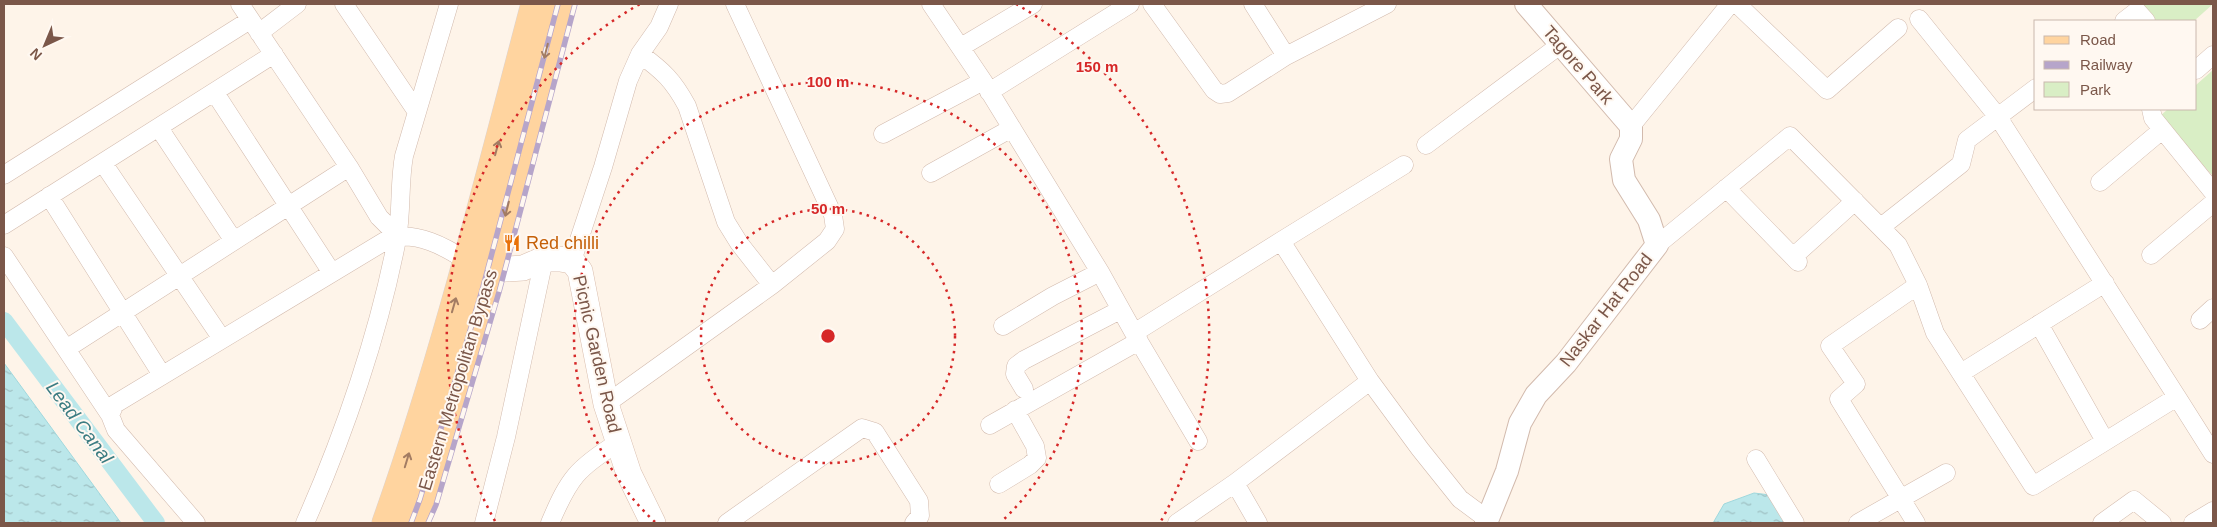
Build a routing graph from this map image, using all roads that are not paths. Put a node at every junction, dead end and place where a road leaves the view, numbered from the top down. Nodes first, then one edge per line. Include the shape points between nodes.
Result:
1 (240, 4) edge
2 (297, 4) edge
3 (344, 4) edge
4 (449, 4) edge
5 (535, 4) edge
6 (558, 4) edge
7 (668, 4) edge
8 (735, 4) edge
9 (931, 4) edge
10 (1033, 4) edge
11 (1130, 4) edge
12 (1152, 4) edge
13 (1253, 4) edge
14 (1387, 4) edge
15 (1526, 4) edge
16 (1730, 4) edge
17 (1737, 4) edge
18 (1918, 19) dead end
19 (2125, 20) edge
20 (2145, 20) edge
21 (254, 26) junction
22 (1898, 28) dead end
23 (1560, 45) junction
24 (961, 47) junction
25 (274, 54) junction
26 (640, 54) junction
27 (2213, 54) edge
28 (1286, 56) junction
29 (2197, 69) edge
30 (986, 86) junction
31 (2034, 90) edge
32 (215, 93) junction
33 (2151, 110) edge
34 (417, 112) junction
35 (1998, 117) junction
36 (1631, 126) junction
37 (159, 128) junction
38 (1012, 128) junction
39 (2162, 130) junction
40 (883, 134) dead end
41 (1426, 145) dead end
42 (103, 163) junction
43 (1404, 166) dead end
44 (350, 167) junction
45 (931, 173) dead end
46 (4, 175) edge
47 (2100, 182) dead end
48 (1726, 188) junction
49 (2213, 192) edge
50 (50, 196) junction
51 (1855, 201) junction
52 (2213, 203) edge
53 (289, 207) junction
54 (4, 225) edge
55 (1881, 227) junction
56 (398, 236) junction
57 (1281, 241) junction
58 (234, 242) junction
59 (1657, 245) junction
60 (2151, 255) dead end
61 (4, 256) edge
62 (544, 259) junction
63 (467, 261) junction
64 (572, 262) junction
65 (492, 270) junction
66 (1100, 272) junction
67 (332, 273) junction
68 (180, 275) junction
69 (2105, 283) junction
70 (772, 285) junction
71 (1918, 285) junction
72 (2213, 308) edge
73 (1120, 310) junction
74 (122, 313) junction
75 (2200, 320) dead end
76 (2039, 324) junction
77 (1003, 326) dead end
78 (1136, 337) junction
79 (222, 340) junction
80 (66, 349) junction
81 (1961, 373) junction
82 (162, 376) junction
83 (1370, 381) junction
84 (1024, 389) dead end
85 (2177, 397) junction
86 (606, 404) junction
87 (1015, 410) junction
88 (110, 415) junction
89 (990, 425) dead end
90 (1198, 441) dead end
91 (619, 442) junction
92 (2105, 442) junction
93 (2213, 454) edge
94 (1756, 459) dead end
95 (1946, 473) dead end
96 (1235, 483) junction
97 (999, 484) dead end
98 (1902, 499) junction
99 (2213, 511) edge
100 (404, 514) edge
101 (1487, 521) edge
102 (196, 523) edge
103 (305, 523) edge
104 (484, 523) edge
105 (550, 523) edge
106 (653, 523) edge
107 (727, 523) edge
108 (914, 523) edge
109 (1177, 523) edge
110 (1258, 523) edge
111 (1795, 523) edge
112 (1858, 523) edge
113 (1916, 523) edge
114 (2102, 523) edge
115 (2162, 523) edge
116 (2193, 523) edge

1 - 21 street
2 - 21 street
3 - 34 street
4 - 34 street
63 -> 5 main road
6 -> 65 main road, Eastern Metropolitan Bypass
7 - 26 street via 658,27
8 - 70 street via 834,222 827,241
9 - 24 street
10 - 24 street
11 - 30 street
12 - 28 street via 1220,94 1228,93
13 - 28 street
14 - 28 street
15 - 23 street, Tagore Park
16 - 36 street, Naskar Hat Road
17 - 22 street via 1828,90
18 - 35 street
19 - 20 street via 2137,11
21 - 25 street
21 - 46 street
23 - 36 street, Tagore Park
23 - 41 street
24 - 30 street
25 - 32 street
25 - 44 street
26 - 64 street via 628,81
26 - 70 street via 666,73 678,89 687,106 726,222
27 - 29 street
30 - 38 street
30 - 40 street
31 - 35 street
32 - 37 street
32 - 53 street
33 - 39 street
34 - 56 street via 400,176
35 - 55 street via 1967,140 1961,164
35 - 69 street
36 - 59 street, Naskar Hat Road via 1631,139 1621,160 1624,180 1649,220
37 - 42 street
37 - 58 street
38 - 45 street
38 - 66 street
39 - 47 street
39 - 49 street
42 - 50 street
42 - 68 street
43 - 57 street
44 - 53 street
44 - 56 street via 379,216
48 - 51 street via 1790,136
48 - 51 street via 1796,260
48 - 59 street
50 - 54 street
50 - 74 street
51 - 55 street
52 - 60 street
53 - 58 street
53 - 67 street
55 - 71 street via 1898,245
56 - 63 street via 409,236 448,248
56 - 67 street
56 - 103 street via 359,379
57 - 78 street
57 - 83 street
58 - 68 street
59 - 101 street, Naskar Hat Road via 1566,363 1536,395 1520,423 1507,471
61 - 80 street
62 - 64 main road, Picnic Garden Road
62 - 65 main road, Picnic Garden Road via 523,268
62 - 104 street
63 - 65 main road
100 -> 63 main road
64 - 86 main road, Picnic Garden Road via 580,271
65 - 100 main road, Eastern Metropolitan Bypass
66 - 73 street
66 - 77 street
67 - 79 street
68 - 74 street
68 - 79 street
69 - 76 street
69 - 85 street
70 - 86 street
71 - 81 street via 1935,333
71 - 98 street via 1830,346 1856,384 1839,399
72 - 75 street
73 - 78 street
73 - 84 street via 1016,366 1015,374
74 - 80 street
74 - 82 street
76 - 81 street
76 - 92 street
78 - 87 street
78 - 90 street
79 - 82 street
80 - 88 street
81 - 92 street via 2033,486
82 - 88 street via 115,404
83 - 96 street
83 - 101 street via 1460,499
85 - 92 street
85 - 93 street
86 - 91 main road, Picnic Garden Road
87 - 89 street
87 - 97 street via 1035,446 1037,458
88 - 102 street via 116,430
91 - 105 street via 593,459 570,481
91 - 106 main road, Picnic Garden Road via 629,474
94 - 111 street
95 - 98 street
96 - 109 street
96 - 110 street
98 - 112 street
98 - 113 street
99 - 116 street
107 - 108 street via 862,428 875,432 919,501 920,516
114 - 115 street via 2134,500

